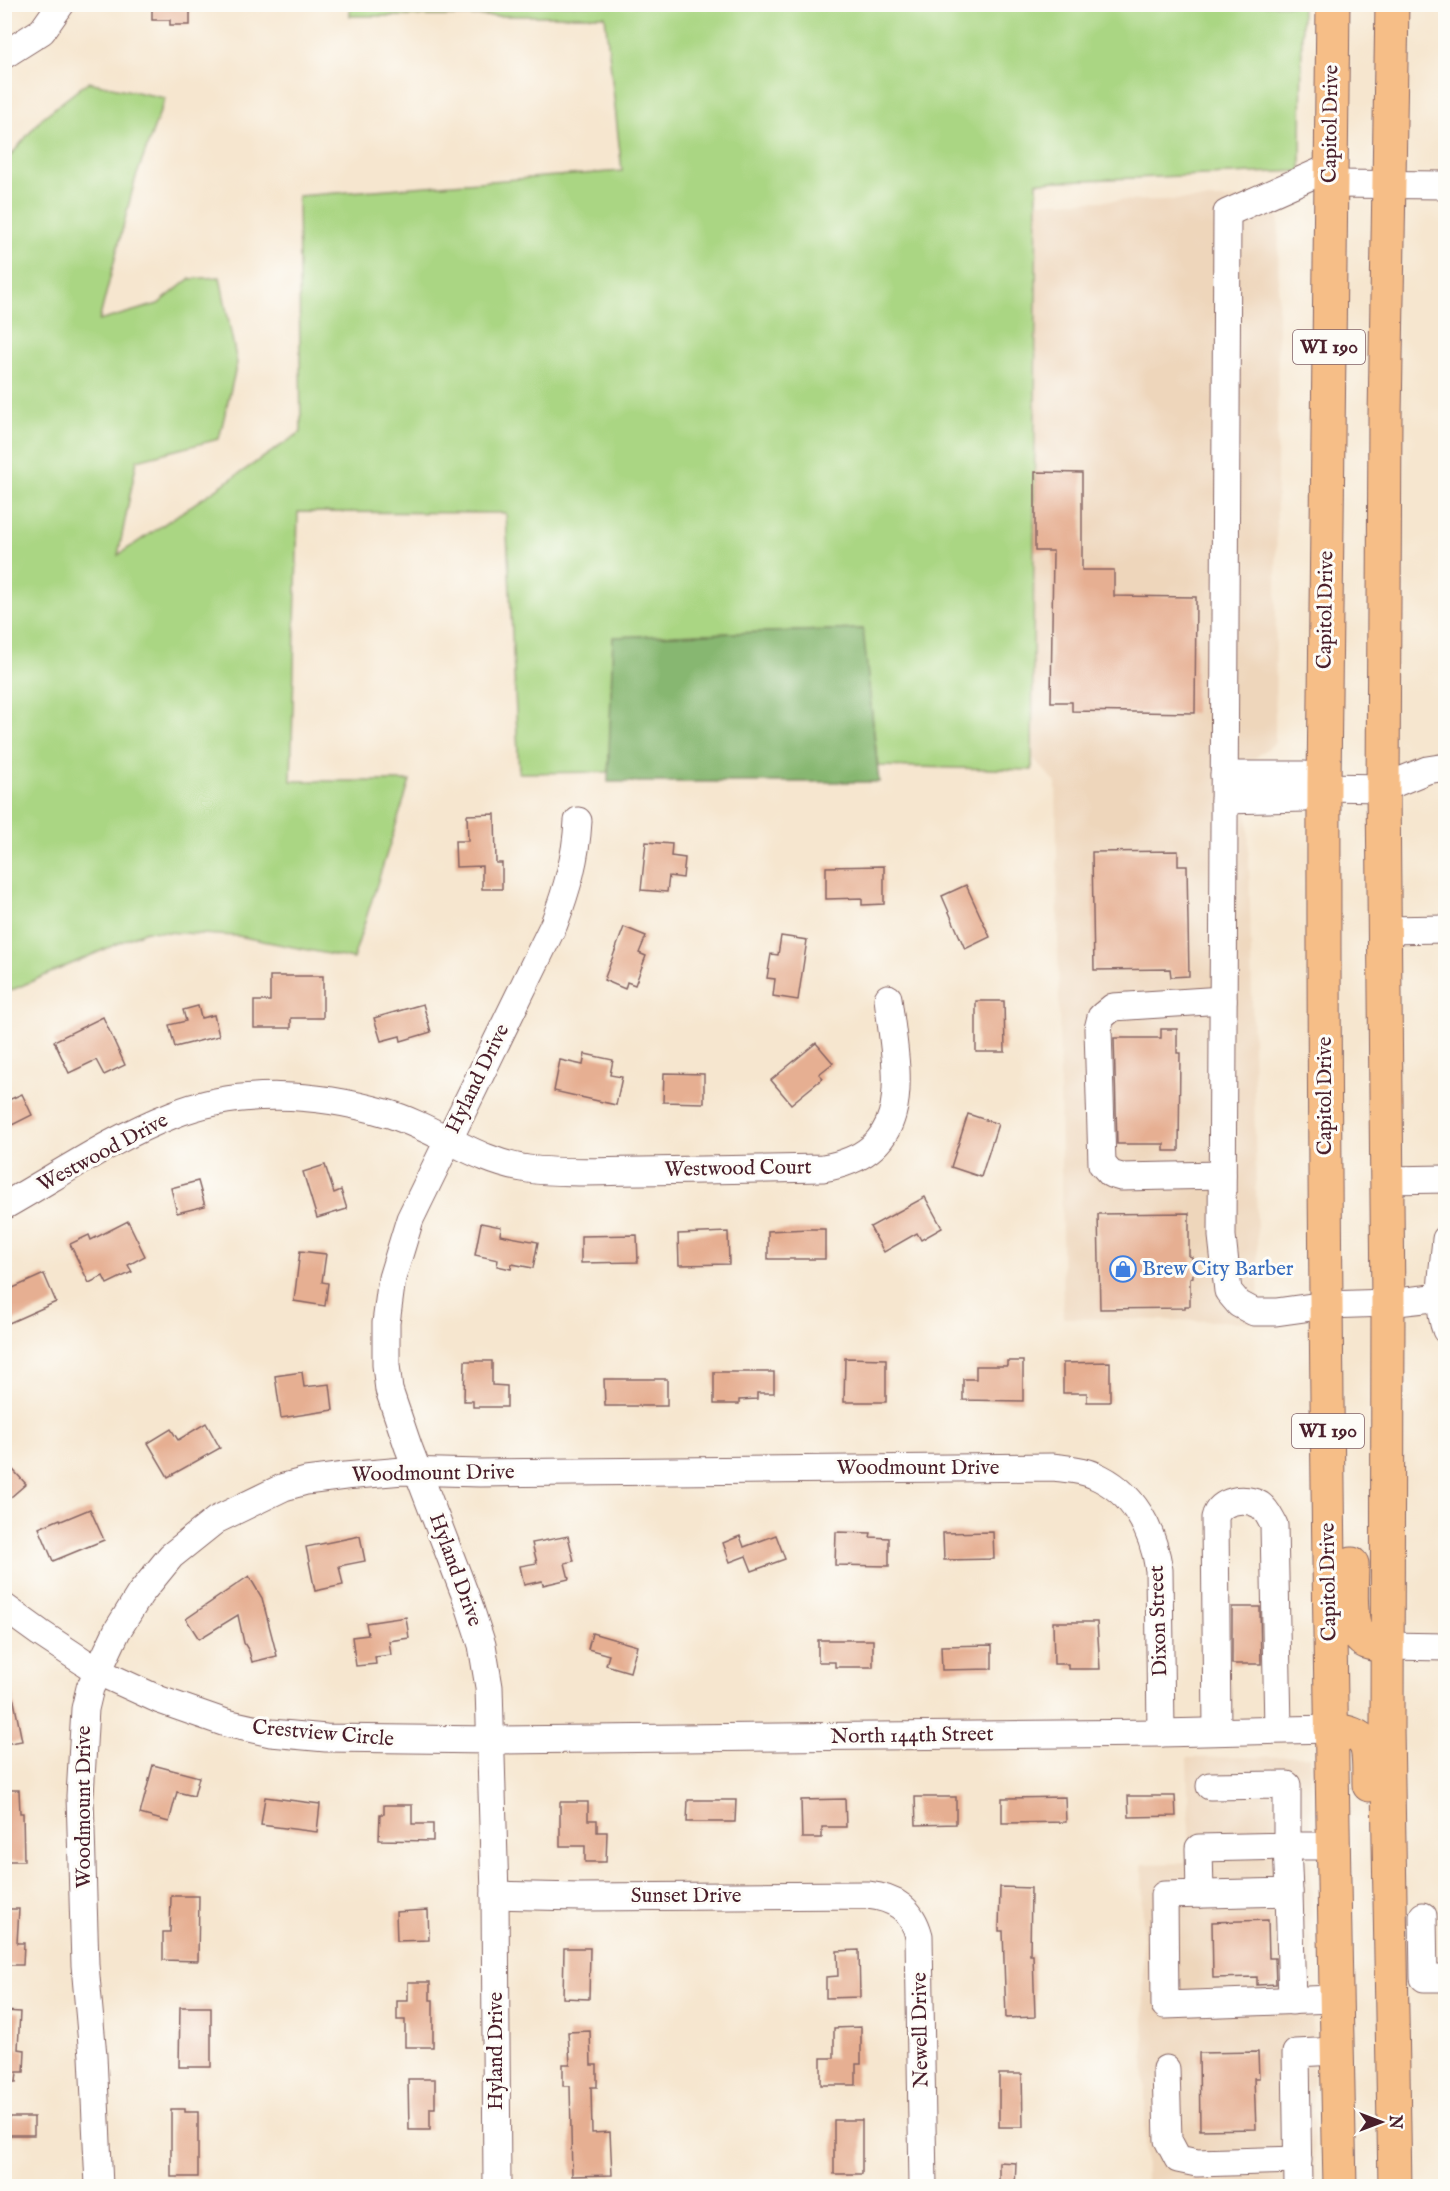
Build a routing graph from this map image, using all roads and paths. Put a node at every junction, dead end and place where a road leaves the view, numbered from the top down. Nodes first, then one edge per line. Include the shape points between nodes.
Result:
1 (61, 4) edge
2 (1333, 4) edge
3 (1392, 4) edge
4 (4, 55) edge
5 (1331, 176) junction
6 (1389, 184) junction
7 (1446, 185) edge
8 (1446, 766) edge
9 (1224, 787) junction
10 (1324, 787) junction
11 (1383, 788) junction
12 (578, 821) dead end
13 (1446, 929) edge
14 (1385, 930) junction
15 (888, 998) dead end
16 (1223, 1000) junction
17 (448, 1140) junction
18 (1222, 1175) junction
19 (1446, 1179) edge
20 (1387, 1180) junction
21 (4, 1206) edge
22 (1446, 1239) edge
23 (1442, 1297) junction
24 (1388, 1303) junction
25 (1326, 1305) junction
26 (1446, 1330) edge
27 (1327, 1410) junction
28 (419, 1472) junction
29 (1115, 1487) joint
30 (4, 1607) edge
31 (1387, 1646) junction
32 (1446, 1647) edge
33 (99, 1672) junction
34 (1331, 1729) junction
35 (1278, 1730) junction
36 (1217, 1731) junction
37 (1161, 1733) junction
38 (492, 1740) junction
39 (1210, 1786) dead end
40 (1287, 1846) junction
41 (1334, 1846) junction
42 (1289, 1892) junction
43 (1200, 1894) junction
44 (495, 1895) junction
45 (877, 1896) joint
46 (1391, 1910) junction
47 (1434, 1915) edge
48 (1446, 1978) edge
49 (1336, 2000) junction
50 (1292, 2001) junction
51 (1337, 2051) junction
52 (1166, 2069) dead end
53 (1298, 2160) junction
54 (99, 2187) edge
55 (497, 2187) edge
56 (923, 2187) edge
57 (1298, 2187) edge
58 (1340, 2187) edge
59 (1395, 2187) edge

1 - 4 street via 42,31
2 - 5 main road, Capitol Drive / WI 190
3 - 6 main road, WI 190
5 - 6 street
5 - 9 street via 1227,213
5 - 10 main road, Capitol Drive / WI 190
6 - 7 street
6 - 11 main road, WI 190
8 - 11 street
9 - 10 street via 1305,775
9 - 16 street
10 - 11 street
10 - 25 main road, Capitol Drive / WI 190
11 - 14 main road, WI 190
12 - 17 street, Hyland Drive via 570,882 554,924
13 - 14 street
14 - 20 main road, WI 190
15 - 17 street, Westwood Court via 896,1072 892,1118 876,1146 845,1164 823,1168 546,1171 502,1164
16 - 18 street
16 - 18 street via 1113,1007 1101,1017 1098,1029 1102,1164 1111,1174 1121,1177
17 - 21 street, Westwood Drive via 388,1114 340,1102 289,1096 227,1100 173,1114
17 - 28 street, Hyland Drive via 400,1248 386,1323 389,1390
18 - 25 street via 1222,1236 1228,1291 1239,1304 1254,1312
19 - 20 street
20 - 24 main road, WI 190
22 - 23 street
23 - 24 street
23 - 26 street
24 - 25 street
24 - 31 main road, WI 190
25 - 27 main road, Capitol Drive / WI 190
27 - 31 main road via 1349,1486 1354,1626 1366,1643
27 - 34 main road, Capitol Drive / WI 190
28 - 29 street, Woodmount Drive via 1053,1467 1092,1474
28 - 33 street, Woodmount Drive via 306,1481 284,1487 216,1520 156,1573 127,1614
28 - 38 street, Hyland Drive via 482,1645
29 - 37 street, Dixon Street via 1148,1527 1156,1552 1160,1581
30 - 33 street, Crestview Circle
31 - 32 street
31 - 46 main road, WI 190
33 - 38 street, Crestview Circle via 160,1700 226,1723 271,1732 338,1739
33 - 54 street, Woodmount Drive via 85,1709 80,1796 85,1965
34 - 35 street, North 144th Street
34 - 41 main road, Capitol Drive / WI 190
34 - 46 main road via 1358,1735 1368,1750 1371,1836
35 - 36 street, North 144th Street
35 - 36 street via 1274,1525 1261,1506 1240,1502 1222,1506 1215,1518
36 - 37 street, North 144th Street
37 - 38 street, North 144th Street
38 - 44 street, Hyland Drive
39 - 40 street via 1287,1785
40 - 41 street
40 - 42 street
40 - 43 street via 1199,1848
41 - 49 main road, Capitol Drive / WI 190
42 - 43 street
42 - 50 street
43 - 50 street via 1164,1895 1165,2005
44 - 45 street, Sunset Drive
44 - 55 street, Hyland Drive
45 - 56 street, Newell Drive via 903,1907 919,1936
46 - 47 street
46 - 59 main road, WI 190
47 - 48 street via 1425,1978
49 - 50 street
49 - 51 main road, Capitol Drive / WI 190
51 - 53 street via 1296,2053
51 - 58 main road, Capitol Drive / WI 190
52 - 53 street via 1168,2140 1178,2159 1197,2163
53 - 57 street

